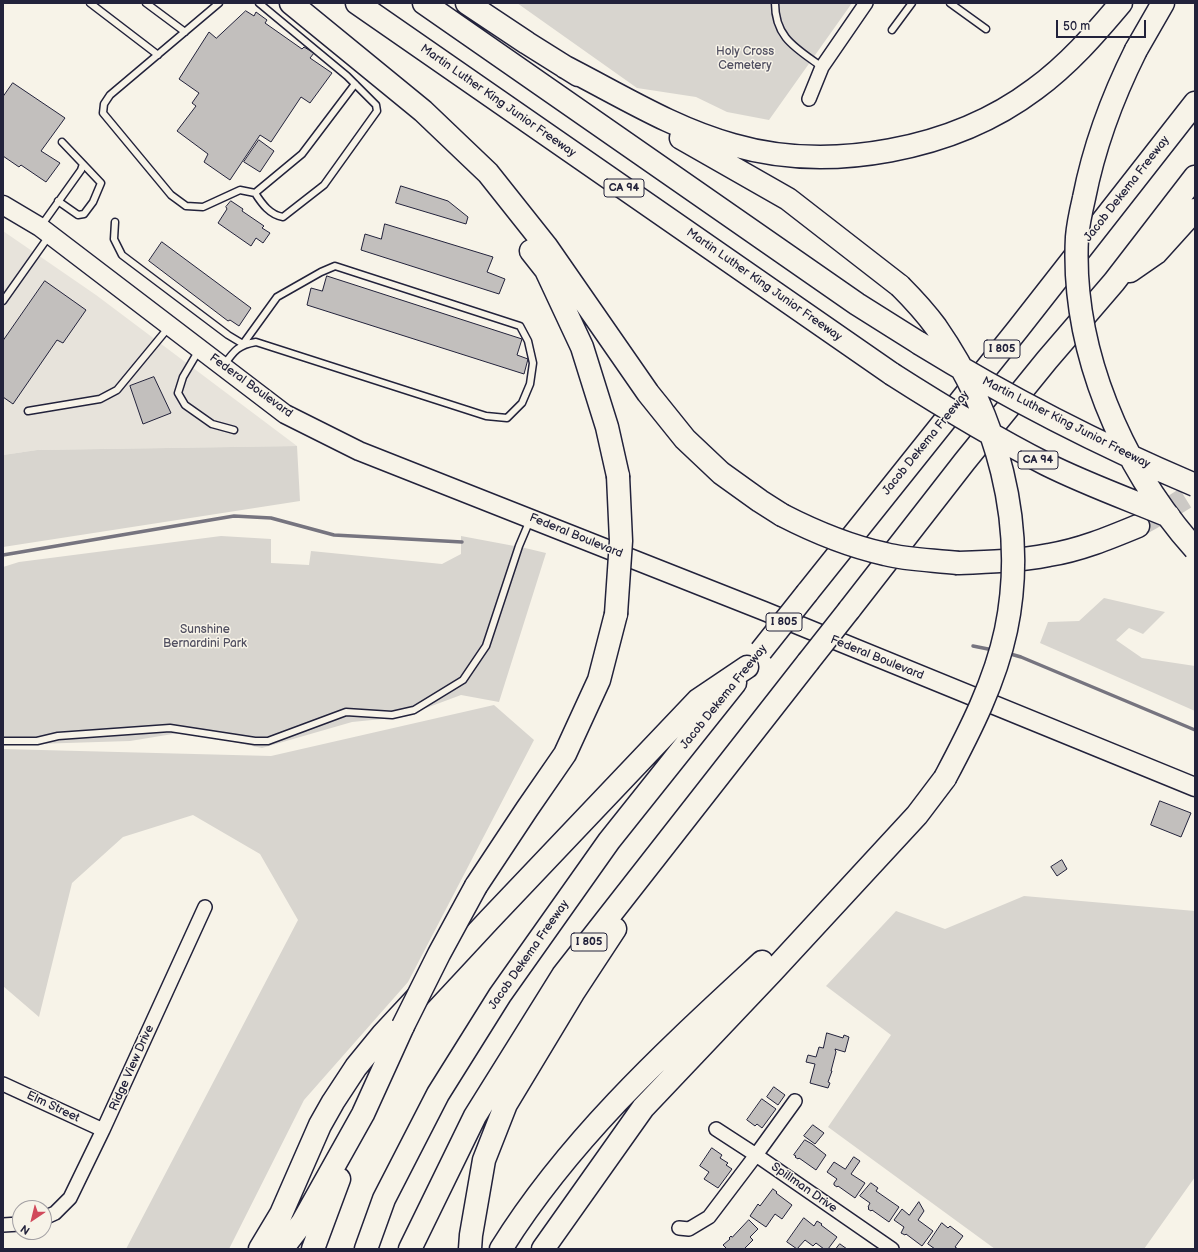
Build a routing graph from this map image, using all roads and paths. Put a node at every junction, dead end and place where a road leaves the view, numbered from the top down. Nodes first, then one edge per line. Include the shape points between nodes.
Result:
1 (90, 3) edge
2 (146, 3) edge
3 (258, 3) edge
4 (291, 3) edge
5 (356, 3) edge
6 (424, 3) edge
7 (467, 3) edge
8 (775, 3) edge
9 (866, 3) edge
10 (912, 3) edge
11 (950, 3) edge
12 (1121, 3) edge
13 (1163, 3) edge
14 (217, 4) edge
15 (986, 28) dead end
16 (892, 30) dead end
17 (185, 32) junction
18 (158, 55) junction
19 (822, 66) junction
20 (565, 67) junction
21 (355, 84) junction
22 (809, 99) dead end
23 (1195, 103) edge
24 (423, 111) junction
25 (62, 142) dead end
26 (83, 164) junction
27 (1195, 177) edge
28 (255, 193) junction
29 (58, 201) junction
30 (3, 204) edge
31 (1195, 210) edge
32 (115, 222) dead end
33 (45, 231) junction
34 (1114, 282) junction
35 (3, 301) edge
36 (170, 326) junction
37 (243, 344) junction
38 (200, 349) junction
39 (223, 366) junction
40 (28, 411) dead end
41 (234, 430) dead end
42 (1195, 485) edge
43 (531, 518) junction
44 (1138, 526) tunnel mouth
45 (1195, 526) edge
46 (1195, 549) edge
47 (754, 659) junction
48 (3, 741) edge
49 (1195, 787) edge
50 (702, 797) junction
51 (891, 843) junction
52 (205, 907) dead end
53 (3, 1084) edge
54 (795, 1101) dead end
55 (363, 1114) junction
56 (716, 1129) dead end
57 (103, 1130) junction
58 (756, 1155) junction
59 (52, 1214) edge
60 (679, 1228) dead end
61 (260, 1249) edge
62 (282, 1249) edge
63 (313, 1249) edge
64 (366, 1249) edge
65 (410, 1249) edge
66 (470, 1249) edge
67 (501, 1249) edge
68 (543, 1249) edge
69 (892, 1249) edge

1 - 18 lane
2 - 17 lane
3 - 21 lane
4 - 24 highway
5 - 45 highway, Martin Luther King Junior Freeway / CA 94, bridge via 892,374 967,421 1085,482
6 - 42 highway, Martin Luther King Junior Freeway, bridge via 857,304 919,343 1032,408
7 - 20 highway
8 - 19 lane via 778,27 791,44
9 - 19 street
10 - 16 lane
11 - 15 lane
12 - 20 highway via 1056,72 1006,108 956,132 881,153 799,157 770,154 732,145 649,111
13 - 46 highway, bridge via 1136,50 1102,133 1087,181 1081,211 1077,236 1077,269 1083,328 1092,361 1127,452 1157,501
14 - 17 lane
17 - 18 lane
18 - 28 lane via 110,95 104,104 103,114 171,195 186,206 203,206 240,190
19 - 22 street
20 - 51 highway, bridge via 788,199 900,286 935,326 979,402 1001,466 1008,498 1012,532 1012,574 1006,631 988,689 945,778 917,815
21 - 28 lane via 302,154
21 - 28 lane via 376,105 377,111 324,185 283,217 275,216
23 - 47 highway, Jacob Dekema Freeway / I 805, bridge
24 - 44 highway, bridge via 472,157 505,193 571,280 648,393 685,439 721,473 782,515 854,546 886,554 958,563 1021,560 1049,555 1080,548
24 - 55 highway, bridge via 546,270 582,347 607,427 618,476 621,541 616,614 599,680 565,754 476,886 439,954
25 - 26 lane
26 - 29 lane
26 - 29 lane via 101,183 93,202 84,214 78,215
27 - 34 highway, I 805
29 - 33 lane
30 - 33 main road, Federal Boulevard
31 - 34 highway via 1156,253
32 - 37 lane via 114,239 122,255
33 - 35 lane
33 - 36 main road, Federal Boulevard
34 - 50 highway, I 805, bridge via 960,468
36 - 38 main road, Federal Boulevard
36 - 40 lane via 117,390 100,399
37 - 37 lane via 256,342 486,416 507,418 522,403 530,384 533,363 528,341 520,326 334,266 278,297
37 - 39 lane
38 - 39 main road, Federal Boulevard
38 - 41 lane via 183,377 178,393 185,405 212,424
39 - 43 main road, Federal Boulevard via 285,414 358,451
43 - 48 lane via 519,546 486,646 463,680 414,710 392,715 346,712 268,741 170,728 58,736 36,741
43 - 49 main road, Federal Boulevard
47 - 61 highway via 698,700 383,1034 356,1067 329,1108 309,1147 281,1214
47 - 64 highway, Jacob Dekema Freeway / I 805 via 609,841 500,995 438,1094 384,1199
50 - 65 highway, I 805 via 563,975 474,1116
50 - 66 highway via 573,993 506,1104 484,1160 470,1236
51 - 67 highway via 695,1024 629,1090 586,1135 516,1225
51 - 68 highway via 643,1108
52 - 57 street, Ridge View Drive
53 - 57 street, Elm Street
54 - 58 street
55 - 62 highway via 302,1223
55 - 63 highway
56 - 58 street, Spillman Drive
57 - 59 street, Ridge View Drive via 70,1198
58 - 60 street via 709,1217 689,1229
58 - 69 street, Spillman Drive

